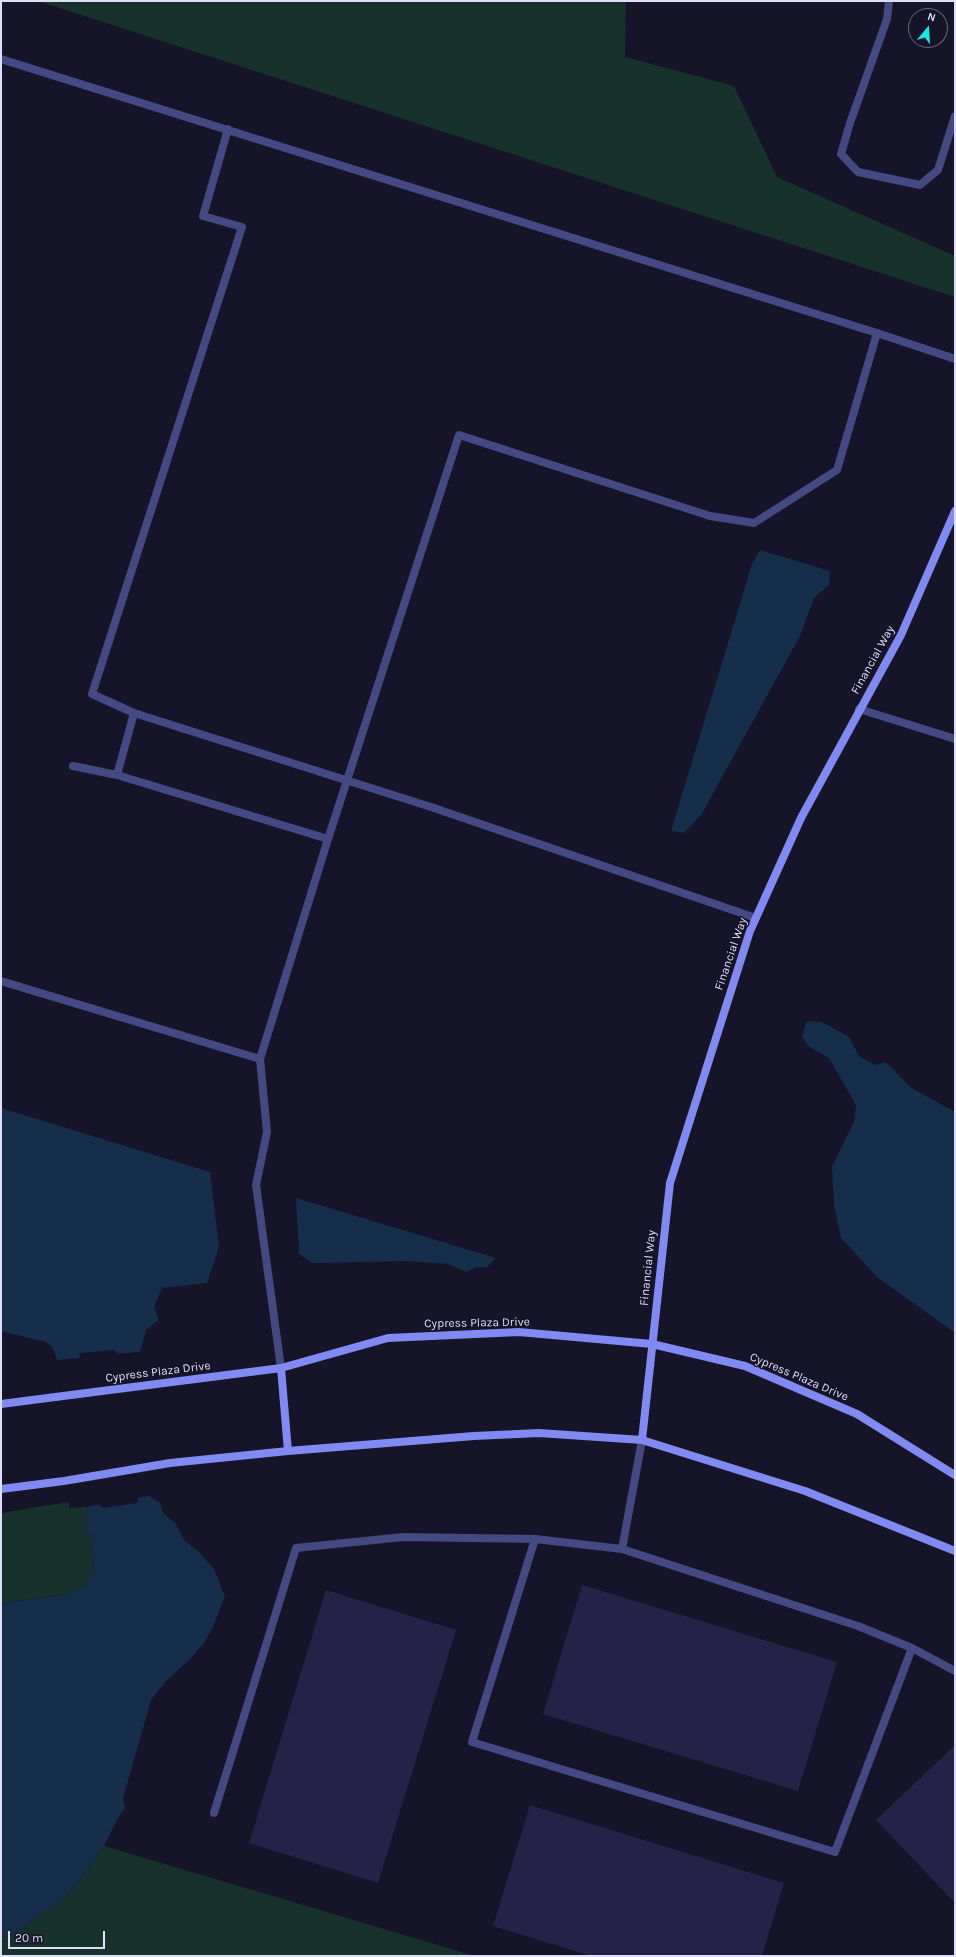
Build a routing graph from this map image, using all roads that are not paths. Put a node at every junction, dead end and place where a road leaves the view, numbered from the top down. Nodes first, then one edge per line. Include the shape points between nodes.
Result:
1 (889, 1) edge
2 (1, 59) edge
3 (955, 116) edge
4 (228, 129) junction
5 (877, 334) junction
6 (955, 359) edge
7 (955, 511) edge
8 (859, 709) junction
9 (134, 713) junction
10 (955, 739) edge
11 (73, 766) dead end
12 (118, 775) junction
13 (348, 780) junction
14 (328, 839) junction
15 (756, 918) junction
16 (1, 981) edge
17 (260, 1059) junction
18 (652, 1344) junction
19 (281, 1368) junction
20 (1, 1404) edge
21 (642, 1440) junction
22 (288, 1451) junction
23 (955, 1475) edge
24 (1, 1489) edge
25 (535, 1539) junction
26 (622, 1549) junction
27 (955, 1551) edge
28 (912, 1648) junction
29 (955, 1670) edge
30 (214, 1813) dead end

1 - 3 lane via 887,19 841,154 858,172 920,185 938,170
2 - 4 lane
4 - 5 lane
4 - 9 lane via 203,216 242,227 92,694
5 - 6 lane
5 - 13 lane via 837,470 754,523 710,516 459,435
7 - 8 street, Financial Way via 901,636
8 - 10 lane
8 - 15 street, Financial Way via 800,818
9 - 12 lane
9 - 13 lane
11 - 12 lane
12 - 14 lane
13 - 14 lane
13 - 15 lane
14 - 17 lane
15 - 18 street, Financial Way via 670,1183
16 - 17 lane
17 - 19 lane via 267,1132 256,1185
18 - 19 street, Cypress Plaza Drive via 519,1332 388,1338
18 - 21 street, Financial Way
18 - 23 street, Cypress Plaza Drive via 745,1366 857,1414
19 - 20 street, Cypress Plaza Drive
19 - 22 street
21 - 22 street via 539,1433
21 - 26 lane
21 - 27 street via 804,1491
22 - 24 street via 170,1463 64,1482
25 - 26 lane
25 - 28 lane via 472,1742 835,1852
25 - 30 lane via 403,1537 296,1548
26 - 28 lane via 858,1626
28 - 29 lane

